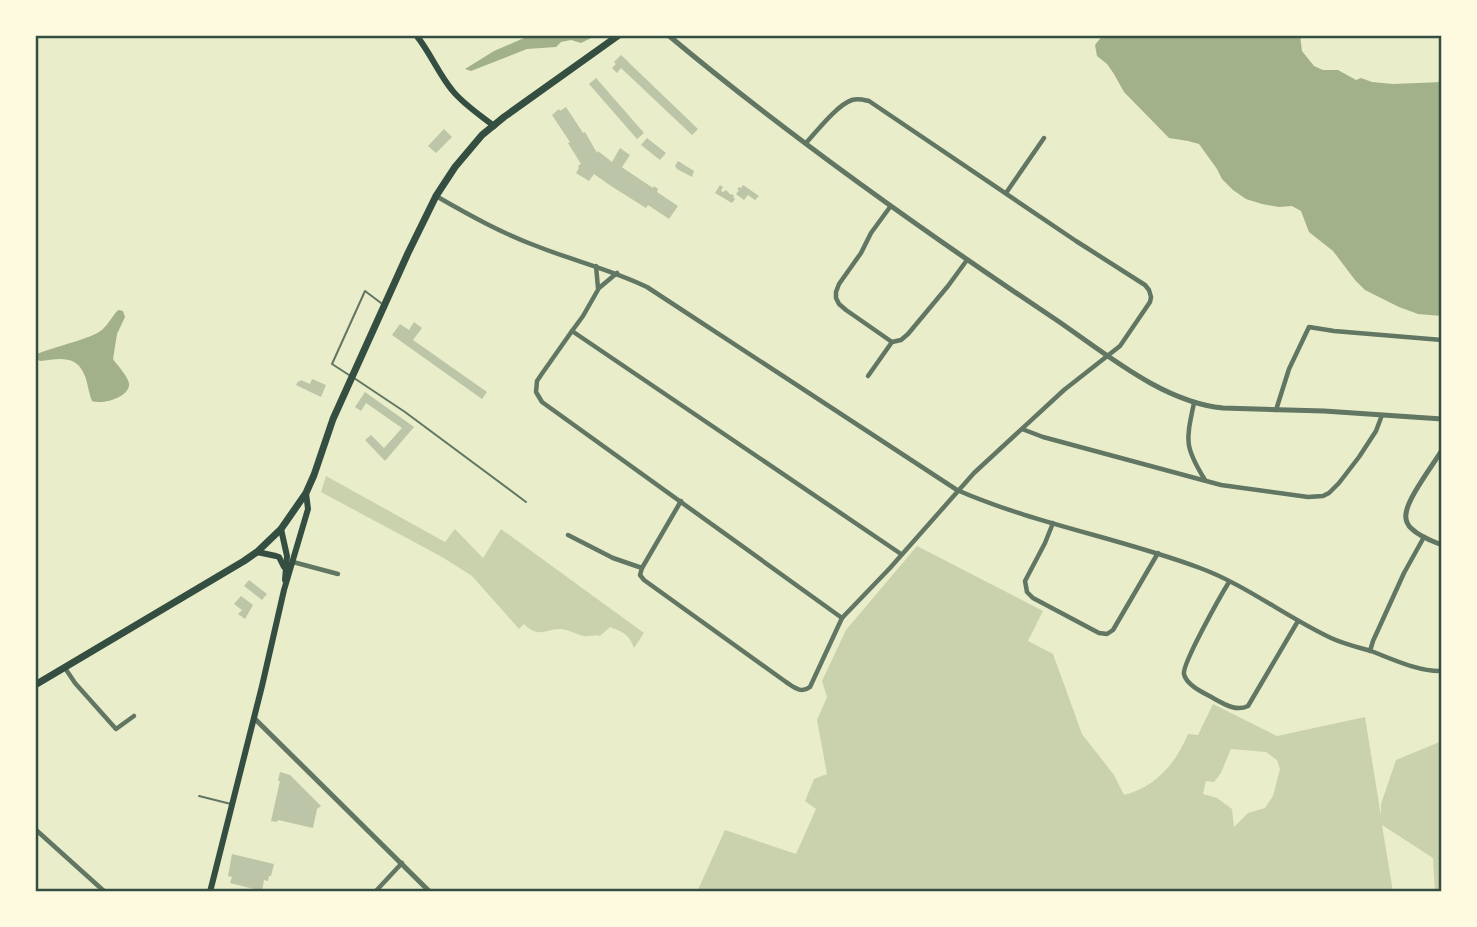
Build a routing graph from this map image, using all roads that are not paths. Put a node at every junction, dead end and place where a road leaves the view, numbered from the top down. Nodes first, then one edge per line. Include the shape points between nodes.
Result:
1 (416, 35) edge
2 (619, 35) edge
3 (668, 35) edge
4 (494, 126) junction
5 (1044, 138) dead end
6 (806, 143) junction
7 (1006, 193) junction
8 (436, 196) junction
9 (890, 207) junction
10 (967, 260) junction
11 (596, 266) junction
12 (617, 273) junction
13 (598, 288) junction
14 (385, 306) junction
15 (572, 331) junction
16 (1442, 340) edge
17 (892, 342) junction
18 (1107, 355) junction
19 (868, 376) dead end
20 (353, 378) junction
21 (1194, 403) junction
22 (1276, 410) junction
23 (1382, 415) junction
24 (1442, 419) edge
25 (1021, 429) junction
26 (1442, 450) edge
27 (1205, 481) junction
28 (957, 489) junction
29 (306, 493) junction
30 (681, 501) junction
31 (526, 502) dead end
32 (1053, 523) junction
33 (281, 529) junction
34 (568, 535) dead end
35 (1424, 537) junction
36 (1442, 545) edge
37 (257, 552) junction
38 (1158, 553) junction
39 (901, 554) junction
40 (293, 562) junction
41 (642, 568) junction
42 (285, 569) junction
43 (338, 574) dead end
44 (1229, 582) junction
45 (285, 589) junction
46 (842, 618) junction
47 (1298, 621) junction
48 (1370, 651) junction
49 (65, 668) junction
50 (1442, 671) edge
51 (35, 685) edge
52 (134, 716) dead end
53 (254, 718) junction
54 (199, 796) dead end
55 (232, 804) junction
56 (35, 829) edge
57 (402, 863) junction
58 (105, 892) edge
59 (212, 892) edge
60 (375, 892) edge
61 (430, 892) edge

1 - 4 main road via 450,89
2 - 4 main road
3 - 6 street
4 - 8 main road via 469,150
5 - 7 street
6 - 7 street via 846,103 869,101
6 - 9 street
7 - 18 street via 1149,290 1150,302 1120,346
8 - 11 street via 509,235
8 - 14 main road
9 - 10 street
9 - 17 street via 839,284 836,298
10 - 17 street via 908,334
10 - 18 street
11 - 12 street
11 - 13 street
12 - 13 street
12 - 28 street via 680,308
13 - 15 street
14 - 20 main road
14 - 20 lane via 365,291 355,311 332,364
15 - 30 street via 537,381 537,396
15 - 39 street
16 - 22 street via 1309,327
17 - 19 street
18 - 21 street
18 - 25 street
20 - 29 main road
20 - 31 lane
21 - 22 street
21 - 27 street via 1187,439 1191,458
22 - 23 street
23 - 24 street
23 - 27 street via 1359,457 1339,484 1323,496
25 - 27 street
25 - 28 street
26 - 35 street via 1405,516 1412,530
28 - 32 street
28 - 39 street
29 - 33 main road
29 - 40 main road via 308,509
30 - 41 street
30 - 46 street
32 - 38 street
32 - 38 street via 1025,581 1027,592 1099,633 1107,635 1112,630
33 - 37 main road
33 - 42 main road
34 - 41 street
35 - 36 street
35 - 48 street
37 - 42 main road via 279,557
37 - 49 main road
38 - 44 street
39 - 46 street
40 - 43 street
40 - 45 main road
41 - 46 street via 644,580 802,690 813,680
42 - 45 main road
44 - 47 street
44 - 47 street via 1183,673 1224,705 1248,706
45 - 53 main road
47 - 48 street
48 - 50 street
49 - 51 main road
49 - 52 street via 116,729
53 - 55 main road
53 - 57 street
54 - 55 lane
55 - 59 main road
56 - 58 street
57 - 60 street
57 - 61 street

